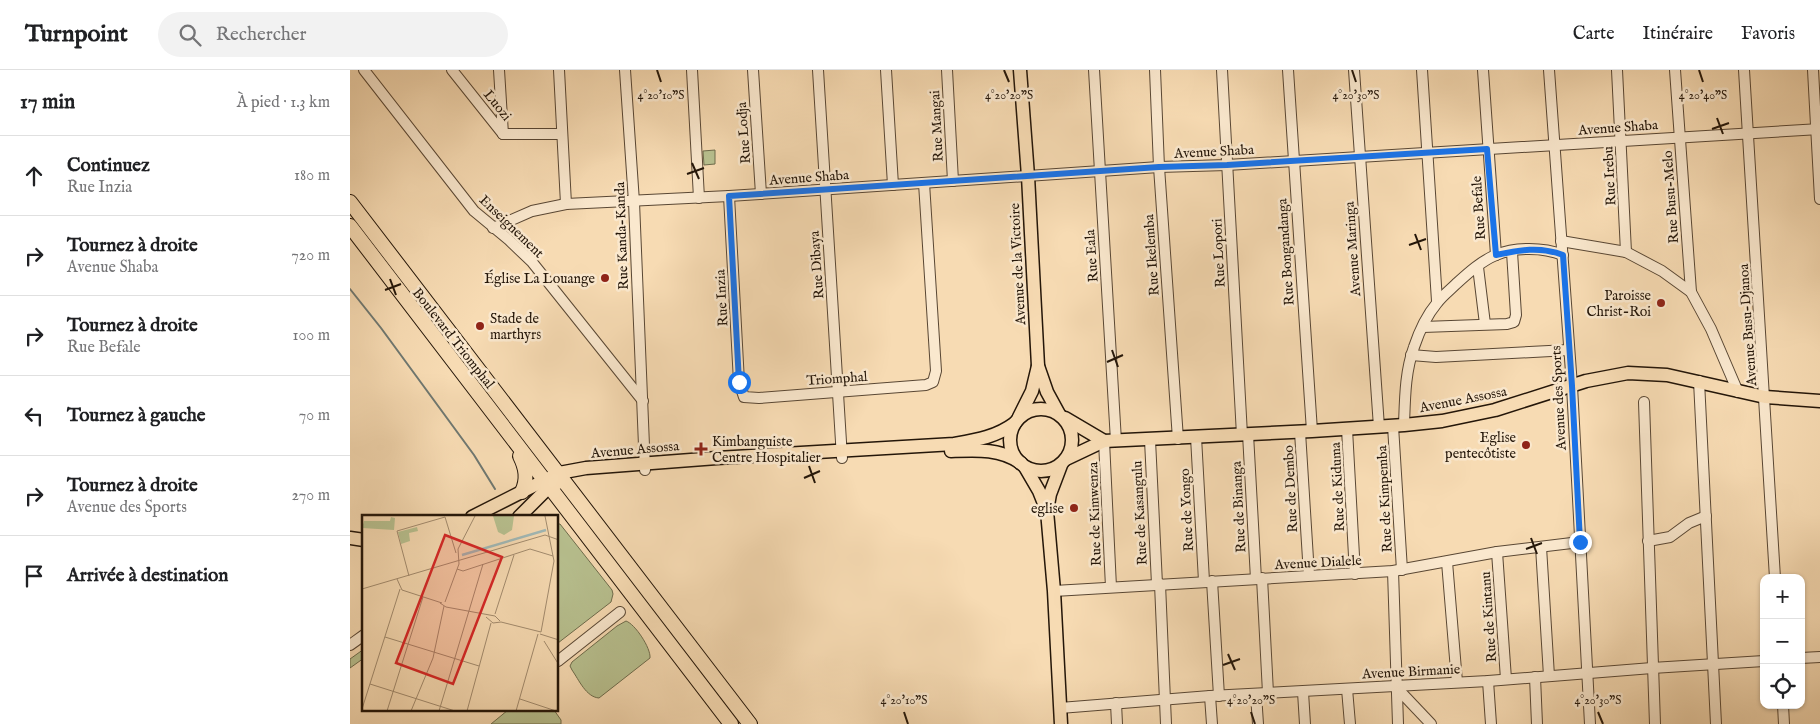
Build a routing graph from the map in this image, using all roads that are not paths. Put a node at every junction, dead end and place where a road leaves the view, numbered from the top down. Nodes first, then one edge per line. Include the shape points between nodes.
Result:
1 (364, 70) edge
2 (452, 70) edge
3 (499, 70) edge
4 (559, 70) edge
5 (625, 70) edge
6 (692, 70) edge
7 (753, 70) edge
8 (818, 70) edge
9 (886, 70) edge
10 (947, 70) edge
11 (1020, 70) edge
12 (1094, 70) edge
13 (1155, 70) edge
14 (1222, 70) edge
15 (1288, 70) edge
16 (1354, 70) edge
17 (1422, 70) edge
18 (1483, 70) edge
19 (1549, 70) edge
20 (1617, 70) edge
21 (1676, 70) edge
22 (1744, 70) edge
23 (1813, 70) edge
24 (1818, 129) edge
25 (1748, 133) junction
26 (503, 134) junction
27 (562, 134) junction
28 (1679, 137) junction
29 (1621, 141) junction
30 (1554, 145) junction
31 (1487, 149) junction
32 (1426, 152) junction
33 (1360, 156) junction
34 (1293, 160) junction
35 (1227, 165) junction
36 (1159, 167) junction
37 (1099, 171) junction
38 (1028, 176) junction
39 (953, 181) junction
40 (924, 183) junction
41 (893, 186) junction
42 (826, 190) junction
43 (761, 194) junction
44 (729, 196) junction
45 (699, 198) junction
46 (1820, 199) edge
47 (350, 202) edge
48 (634, 202) junction
49 (566, 204) junction
50 (350, 226) edge
51 (493, 228) junction
52 (1561, 241) junction
53 (1512, 252) junction
54 (1626, 252) junction
55 (1496, 255) junction
56 (1563, 255) junction
57 (1478, 267) junction
58 (1691, 292) junction
59 (1437, 301) junction
60 (1485, 324) junction
61 (1423, 328) junction
62 (1569, 350) junction
63 (1412, 355) junction
64 (1038, 366) junction
65 (1699, 381) junction
66 (1572, 386) junction
67 (838, 392) junction
68 (1738, 392) junction
69 (744, 396) joint
70 (1765, 397) junction
71 (1820, 401) edge
72 (642, 402) junction
73 (1644, 402) dead end
74 (1060, 415) junction
75 (1016, 422) junction
76 (1399, 426) junction
77 (1379, 427) junction
78 (1347, 429) junction
79 (1306, 432) junction
80 (1245, 434) junction
81 (1196, 437) junction
82 (512, 439) junction
83 (1178, 439) junction
84 (1150, 440) junction
85 (1110, 441) junction
86 (955, 448) junction
87 (841, 455) junction
88 (1064, 462) junction
89 (1023, 465) junction
90 (645, 466) junction
91 (561, 477) junction
92 (547, 484) junction
93 (522, 492) junction
94 (1047, 511) junction
95 (493, 512) edge
96 (479, 515) edge
97 (521, 515) edge
98 (1706, 516) junction
99 (1648, 541) junction
100 (1580, 542) junction
101 (1541, 547) junction
102 (1497, 552) junction
103 (1447, 562) junction
104 (1397, 570) junction
105 (1355, 574) junction
106 (1775, 574) edge
107 (1308, 575) junction
108 (1259, 579) junction
109 (1208, 581) junction
110 (1158, 584) junction
111 (1111, 586) junction
112 (1054, 591) junction
113 (620, 612) dead end
114 (362, 637) edge
115 (350, 646) edge
116 (1820, 657) edge
117 (1805, 658) edge
118 (559, 660) edge
119 (1760, 661) edge
120 (1713, 664) junction
121 (1652, 668) junction
122 (1587, 672) junction
123 (1549, 676) junction
124 (1535, 677) junction
125 (1506, 679) junction
126 (1488, 681) junction
127 (1457, 682) junction
128 (1395, 686) junction
129 (1348, 688) junction
130 (1303, 692) junction
131 (1268, 693) junction
132 (1256, 694) junction
133 (1215, 696) junction
134 (1164, 700) junction
135 (1116, 703) junction
136 (1060, 708) junction
137 (1783, 709) edge
138 (731, 724) edge
139 (750, 724) edge
140 (1061, 724) edge
141 (1117, 724) edge
142 (1166, 724) edge
143 (1212, 724) edge
144 (1258, 724) edge
145 (1305, 724) edge
146 (1350, 724) edge
147 (1398, 724) edge
148 (1431, 724) edge
149 (1491, 724) edge
150 (1537, 724) edge
151 (1590, 724) edge
152 (1655, 724) edge
153 (1716, 724) edge
154 (1784, 724) edge

1 - 51 street, Enseignement via 470,206
2 - 26 street, Luozi
3 - 26 street
4 - 27 street
5 - 48 street, Rue Kanda-Kanda
6 - 45 street
7 - 43 street, Rue Lodja
8 - 42 street, Rue Dibaya
9 - 41 street
10 - 39 street, Rue Mangai
11 - 38 main road, Avenue de la Victoire
12 - 37 street, Rue Eala
13 - 36 street, Rue Ikelemba
14 - 35 street, Rue Lopori
15 - 34 street, Rue Bongandanga
16 - 33 street, Avenue Maringa
17 - 32 street
18 - 31 street, Rue Befale
19 - 30 street, Avenue des Sports
20 - 29 street, Rue Irebu
21 - 28 street, Rue Busu-Melo
22 - 25 street, Avenue Busu-Djanoa
23 - 24 street
24 - 25 street, Avenue Shaba
24 - 46 street
25 - 28 street, Avenue Shaba
25 - 70 street, Avenue Busu-Djanoa
26 - 27 street
27 - 49 street
28 - 29 street, Avenue Shaba
28 - 58 street, Rue Busu-Melo
29 - 30 street, Avenue Shaba
29 - 54 street, Rue Irebu
30 - 31 street, Avenue Shaba
30 - 52 street, Avenue des Sports
31 - 32 street, Avenue Shaba
31 - 55 street, Rue Befale
32 - 33 street, Avenue Shaba
32 - 59 street
33 - 34 street, Avenue Shaba
33 - 77 street, Avenue Maringa
34 - 35 street, Avenue Shaba
34 - 79 street, Rue Bongandanga
35 - 36 street, Avenue Shaba
35 - 80 street, Rue Lopori
36 - 37 street, Avenue Shaba
36 - 83 street, Rue Ikelemba
37 - 38 street, Avenue Shaba
37 - 85 street, Rue Eala
38 - 39 street, Avenue Shaba
38 - 64 main road, Avenue de la Victoire
39 - 40 street, Avenue Shaba
40 - 41 street, Avenue Shaba
40 - 67 street, Triomphal via 936,371 933,382
41 - 42 street, Avenue Shaba
42 - 43 street, Avenue Shaba
42 - 67 street, Rue Dibaya
43 - 44 street, Avenue Shaba
44 - 45 street, Avenue Shaba
44 - 69 street, Rue Inzia via 739,382
45 - 48 street, Avenue Shaba
47 - 91 highway, Boulevard Triomphal
48 - 49 street, Avenue Shaba
48 - 72 street, Rue Kanda-Kanda
49 - 51 street, Avenue Shaba via 532,211
50 - 82 highway, Boulevard Triomphal
51 - 72 street, Enseignement via 532,262
52 - 54 street
52 - 56 street, Avenue des Sports
53 - 55 street
53 - 56 street via 1543,249
53 - 60 street via 1514,322
54 - 58 street via 1662,271
55 - 57 street
56 - 62 street, Avenue des Sports
57 - 59 street
57 - 60 street
58 - 68 street
59 - 61 street, Rue de Kimpemba
60 - 61 street
61 - 63 street, Rue de Kimpemba
62 - 63 street via 1436,357
62 - 66 street, Avenue des Sports
63 - 76 street, Rue de Kimpemba
64 - 74 main road
64 - 75 main road via 1032,391
65 - 66 main road, Avenue Assossa via 1637,373
65 - 68 main road, Avenue Assossa
65 - 98 street
66 - 76 main road, Avenue Assossa via 1495,410
66 - 100 street, Avenue des Sports
67 - 69 street, Triomphal via 759,398
67 - 87 street, Rue Dibaya
68 - 70 main road, Avenue Assossa
70 - 71 main road, Avenue Assossa
70 - 106 street, Avenue Busu-Djanoa
72 - 90 street, Rue Kanda-Kanda
73 - 99 street
74 - 75 main road via 1042,409 1024,414
74 - 85 main road
74 - 88 main road via 1068,423 1073,442
75 - 86 main road via 995,435
75 - 89 main road via 1010,441 1013,453
76 - 77 main road, Avenue Assossa
76 - 104 street, Rue de Kimpemba
77 - 78 main road, Avenue Assossa
78 - 79 main road, Avenue Assossa
78 - 105 street, Rue de Kiduma
79 - 80 main road, Avenue Assossa
79 - 107 street, Rue de Dembo
80 - 81 main road, Avenue Assossa
80 - 108 street, Rue de Binanga
81 - 83 main road, Avenue Assossa
81 - 109 street, Rue de Yongo
82 - 92 highway, Boulevard Triomphal
82 - 93 highway via 526,472
83 - 84 main road, Avenue Assossa
84 - 85 main road, Avenue Assossa
84 - 110 street, Rue de Kasangulu
85 - 88 main road
85 - 111 street, Rue de Kimwenza
86 - 87 main road, Avenue Assossa
86 - 89 main road via 991,451
87 - 90 main road, Avenue Assossa
88 - 89 main road via 1040,472
88 - 94 main road via 1053,486
89 - 94 main road
90 - 91 main road, Avenue Assossa
91 - 92 main road, Avenue Assossa
91 - 139 highway, Boulevard Triomphal
92 - 93 main road, Avenue Assossa
92 - 97 main road
92 - 138 highway, Boulevard Triomphal
93 - 95 main road, Avenue Assossa
94 - 112 main road
95 - 96 main road, Avenue Assossa
98 - 99 street via 1689,523 1670,537
98 - 120 street
99 - 121 street
100 - 101 street, Avenue Dialele
100 - 122 street, Avenue des Sports
101 - 102 street, Avenue Dialele
101 - 123 street
102 - 103 street, Avenue Dialele
102 - 125 street, Rue de Kintanu
103 - 104 street, Avenue Dialele
103 - 127 street
104 - 105 street, Avenue Dialele
104 - 128 street, Rue de Kimpemba
105 - 107 street, Avenue Dialele
107 - 108 street, Avenue Dialele
108 - 109 street, Avenue Dialele
108 - 131 street, Rue de Binanga
109 - 110 street, Avenue Dialele
109 - 133 street, Rue de Yongo
110 - 111 street, Avenue Dialele
110 - 134 street, Rue de Kasangulu
111 - 112 street, Avenue Dialele
112 - 136 main road
113 - 118 street
114 - 115 street
116 - 117 street
119 - 120 street, Avenue Birmanie
120 - 121 street, Avenue Birmanie
120 - 153 street
121 - 122 street, Avenue Birmanie
121 - 152 street
122 - 123 street, Avenue Birmanie
122 - 151 street, Avenue des Sports
123 - 124 street, Avenue Birmanie
124 - 125 street, Avenue Birmanie
124 - 150 street
125 - 126 street, Avenue Birmanie
126 - 127 street, Avenue Birmanie
126 - 149 street
127 - 128 street, Avenue Birmanie
128 - 129 street, Avenue Birmanie
128 - 147 street, Rue de Kimpemba
128 - 148 street
129 - 130 street, Avenue Birmanie
129 - 146 street
130 - 131 street, Avenue Birmanie
130 - 145 street
131 - 132 street, Avenue Birmanie
132 - 133 street, Avenue Birmanie
132 - 144 street
133 - 134 street, Avenue Birmanie
133 - 143 street, Rue de Yongo
134 - 135 street, Avenue Birmanie
134 - 142 street, Rue de Kasangulu
135 - 136 street, Avenue Birmanie
135 - 141 street
136 - 140 main road
137 - 154 street

